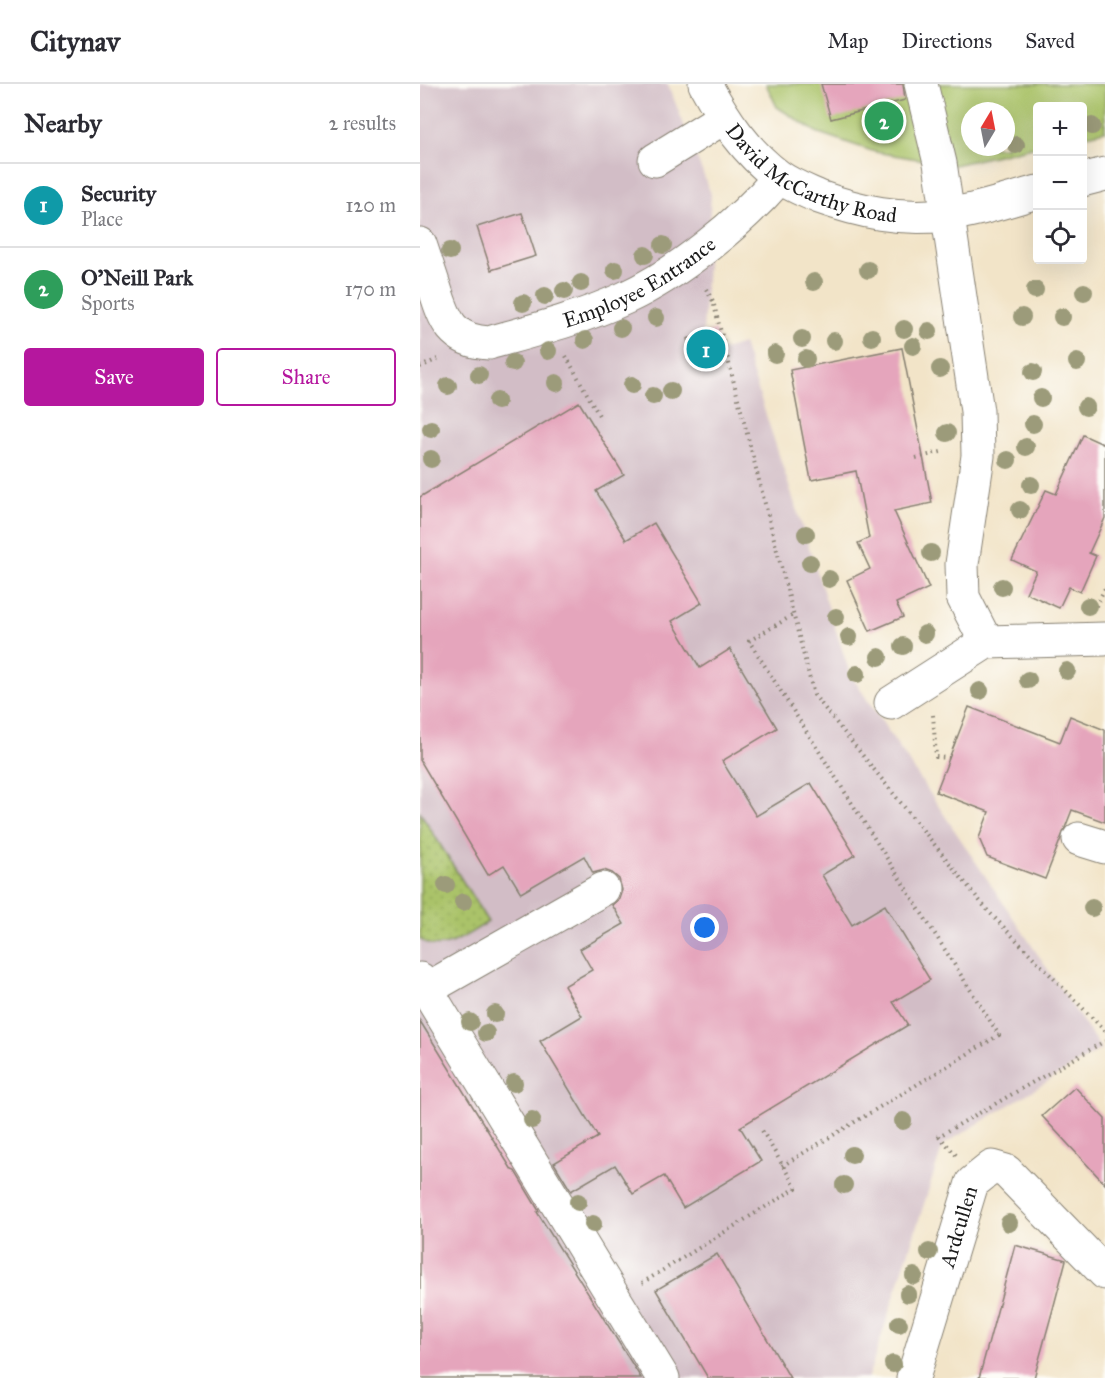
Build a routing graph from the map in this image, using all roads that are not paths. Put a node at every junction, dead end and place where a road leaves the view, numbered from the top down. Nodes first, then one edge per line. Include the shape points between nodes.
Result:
1 (705, 84) edge
2 (921, 84) edge
3 (723, 118) junction
4 (655, 160) dead end
5 (1105, 174) edge
6 (779, 178) junction
7 (1087, 179) edge
8 (1033, 193) edge
9 (947, 215) junction
10 (420, 244) edge
11 (1104, 637) edge
12 (986, 642) junction
13 (891, 704) dead end
14 (603, 889) dead end
15 (423, 984) edge
16 (1105, 1273) edge
17 (663, 1378) edge
18 (913, 1378) edge

1 - 3 street, David McCarthy Road
2 - 9 street via 940,163
3 - 4 street
3 - 6 street, David McCarthy Road
5 - 7 street
6 - 9 street, David McCarthy Road via 867,213 896,217
6 - 10 street, Employee Entrance via 758,202 663,278 605,306 489,343 463,337 447,323
8 - 9 street, David McCarthy Road
9 - 12 street via 977,411 978,456 963,564 963,597
11 - 12 street
12 - 13 street
14 - 15 street
15 - 17 street
16 - 18 street, Ardcullen via 1006,1171 992,1167 972,1183

